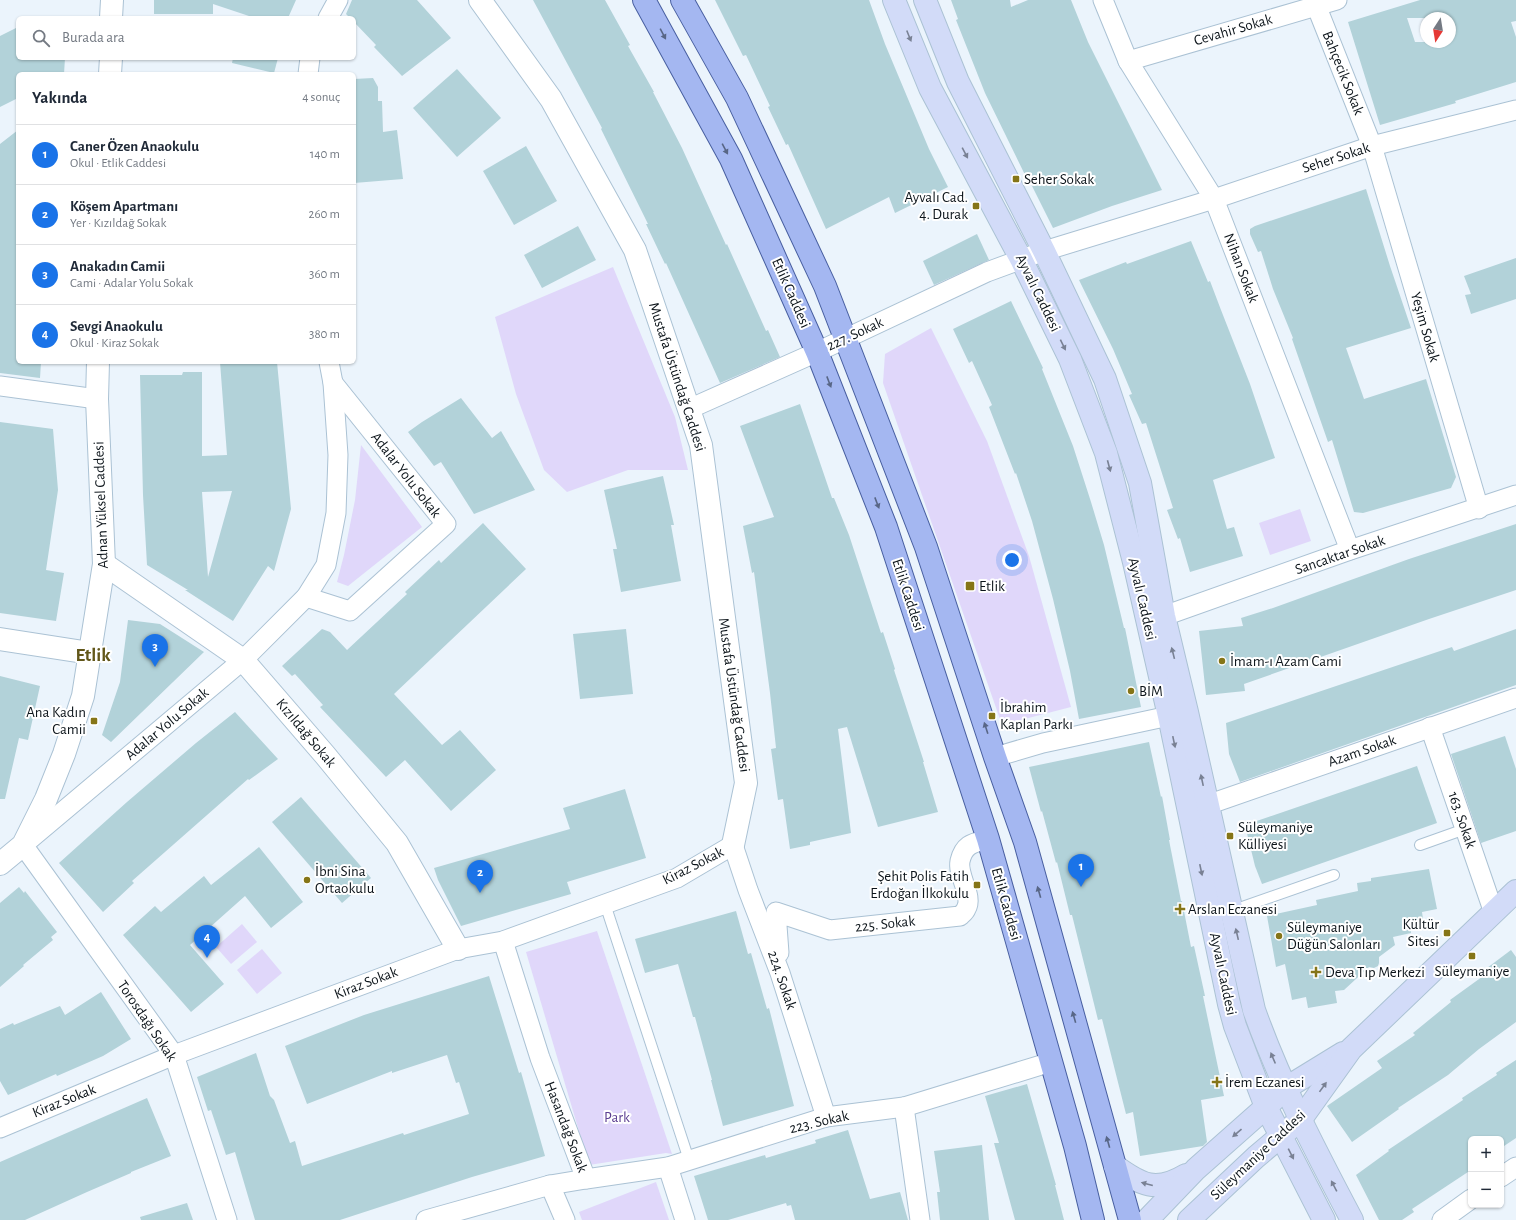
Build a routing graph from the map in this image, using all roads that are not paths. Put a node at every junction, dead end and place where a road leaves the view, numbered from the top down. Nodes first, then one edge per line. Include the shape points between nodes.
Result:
1 (112, 0) edge
2 (338, 0) edge
3 (480, 0) edge
4 (644, 0) edge
5 (682, 0) edge
6 (894, 0) edge
7 (926, 0) edge
8 (1103, 0) edge
9 (1337, 0) edge
10 (1315, 3) edge
11 (112, 16) edge
12 (329, 16) edge
13 (111, 60) edge
14 (310, 60) edge
15 (1128, 60) junction
16 (110, 72) edge
17 (308, 72) edge
18 (1516, 110) edge
19 (1372, 146) junction
20 (1214, 199) junction
21 (1044, 251) junction
22 (1021, 259) junction
23 (845, 338) junction
24 (817, 352) junction
25 (98, 364) edge
26 (329, 364) edge
27 (333, 383) junction
28 (0, 386) edge
29 (97, 399) junction
30 (689, 409) junction
31 (1516, 495) edge
32 (1479, 508) junction
33 (1350, 550) junction
34 (104, 564) junction
35 (306, 597) junction
36 (1164, 616) junction
37 (0, 638) edge
38 (90, 654) junction
39 (243, 660) junction
40 (1516, 698) edge
41 (1169, 716) junction
42 (1430, 727) junction
43 (995, 757) junction
44 (1208, 805) junction
45 (1465, 829) junction
46 (988, 839) junction
47 (23, 845) junction
48 (733, 845) junction
49 (1420, 845) dead end
50 (0, 864) edge
51 (1334, 875) dead end
52 (1516, 891) edge
53 (605, 904) junction
54 (1231, 911) junction
55 (1494, 913) junction
56 (503, 941) junction
57 (458, 949) junction
58 (780, 973) junction
59 (1351, 1049) junction
60 (174, 1055) junction
61 (1051, 1062) junction
62 (1286, 1088) junction
63 (904, 1107) junction
64 (1266, 1107) junction
65 (826, 1117) junction
66 (1301, 1119) junction
67 (0, 1128) edge
68 (1281, 1135) junction
69 (690, 1160) junction
70 (1115, 1166) junction
71 (668, 1167) junction
72 (1196, 1169) junction
73 (586, 1179) junction
74 (550, 1185) junction
75 (1468, 1201) edge
76 (227, 1220) edge
77 (426, 1220) edge
78 (565, 1220) edge
79 (684, 1220) edge
80 (920, 1220) edge
81 (1093, 1220) edge
82 (1130, 1220) edge
83 (1147, 1220) edge
84 (1189, 1220) edge
85 (1324, 1220) edge
86 (1352, 1220) edge
87 (1442, 1220) edge

1 - 11 street
2 - 12 street
3 - 30 street, Mustafa Üstündağ Caddesi via 551,99 635,250
4 -> 24 main road, Etlik Caddesi via 731,159
5 - 23 main road via 737,98 825,286
6 -> 22 main road, Ayvalı Caddesi via 930,88
7 - 21 main road, Ayvalı Caddesi via 958,82
8 - 15 street, Nihan Sokak
9 - 10 street, Cevahir Sokak
10 - 15 street, Cevahir Sokak
10 - 19 street, Bahçecik Sokak
13 - 16 street
14 - 17 street
15 - 20 street, Nihan Sokak
18 - 19 street, Seher Sokak
19 - 20 street, Seher Sokak
19 - 32 street, Yeşim Sokak
20 - 21 street, Seher Sokak
20 - 33 street, Nihan Sokak
21 - 22 street, Seher Sokak
21 - 36 main road, Ayvalı Caddesi via 1106,380 1140,483
22 - 23 street, 227. Sokak via 987,272
22 -> 41 main road, Ayvalı Caddesi via 1070,358 1106,453
23 - 24 street, 227. Sokak
43 -> 23 main road via 926,547
24 - 30 street, 227. Sokak
24 -> 46 main road, Etlik Caddesi via 886,527
25 - 29 street, Adnan Yüksel Caddesi
26 - 27 street, Adalar Yolu Sokak
27 - 35 street, Adalar Yolu Sokak via 338,455 336,513 326,565
27 - 35 street, Adalar Yolu Sokak via 446,524 350,611
28 - 29 street
29 - 34 street, Adnan Yüksel Caddesi
30 - 48 street, Mustafa Üstündağ Caddesi via 701,445 746,783
31 - 32 street, Sancaktar Sokak
32 - 33 street, Sancaktar Sokak
33 - 36 street, Sancaktar Sokak
34 - 38 street, Adnan Yüksel Caddesi
34 - 39 street, Kızıldağ Sokak
35 - 39 street, Adalar Yolu Sokak
44 -> 36 main road, Ayvalı Caddesi
37 - 38 street
38 - 47 street, Adnan Yüksel Caddesi via 83,696 64,754 46,800
39 - 47 street, Adalar Yolu Sokak
39 - 57 street, Kızıldağ Sokak via 397,843
40 - 42 street, Azam Sokak
41 - 43 street via 1043,743
41 -> 64 main road, Ayvalı Caddesi via 1229,1004
42 - 44 street, Azam Sokak
42 - 45 street, 163. Sokak
70 -> 43 main road via 1025,842
44 - 54 main road, Ayvalı Caddesi
45 - 49 lane
45 - 55 street, 163. Sokak
46 - 58 street, 225. Sokak via 971,844 962,852 959,867 968,898 967,909 960,916 830,930 776,912
46 - 61 main road, Etlik Caddesi
47 - 50 street, Adnan Yüksel Caddesi
47 - 60 street, Torosdağı Sokak
48 - 53 street, Kiraz Sokak via 677,878
48 - 58 street, 224. Sokak
51 - 54 lane
52 - 55 main road, Süleymaniye Caddesi
53 - 56 street, Kiraz Sokak
53 - 69 lane
62 -> 54 main road, Ayvalı Caddesi via 1254,1010
55 - 59 main road, Süleymaniye Caddesi
56 - 57 street, Kiraz Sokak
56 - 73 street, Hasandağ Sokak via 540,1058
57 - 60 street, Kiraz Sokak
58 - 65 street, 224. Sokak
59 - 62 main road, Süleymaniye Caddesi
66 -> 59 main road, Süleymaniye Caddesi
60 - 67 street, Kiraz Sokak
60 - 76 street, Torosdağı Sokak
61 - 63 street, 223. Sokak
61 - 81 main road, Etlik Caddesi
62 - 64 main road, Süleymaniye Caddesi
62 - 66 main road, Ayvalı Caddesi
63 - 65 street, 223. Sokak
63 - 80 street
64 - 68 main road, Ayvalı Caddesi
64 -> 72 main road, Süleymaniye Caddesi
65 - 69 street, 223. Sokak
66 - 68 main road, Süleymaniye Caddesi
86 -> 66 main road, Ayvalı Caddesi
68 - 84 main road, Süleymaniye Caddesi
68 -> 85 main road, Ayvalı Caddesi
69 - 71 street, 223. Sokak
72 -> 70 main road, Süleymaniye Caddesi via 1180,1179 1154,1186 1141,1183
70 - 82 main road
71 - 73 street, 223. Sokak
71 - 79 street
72 - 83 main road, Süleymaniye Caddesi
73 - 74 street, Hasandağ Sokak
74 - 77 street, Hasandağ Sokak
74 - 78 street
75 - 87 street

